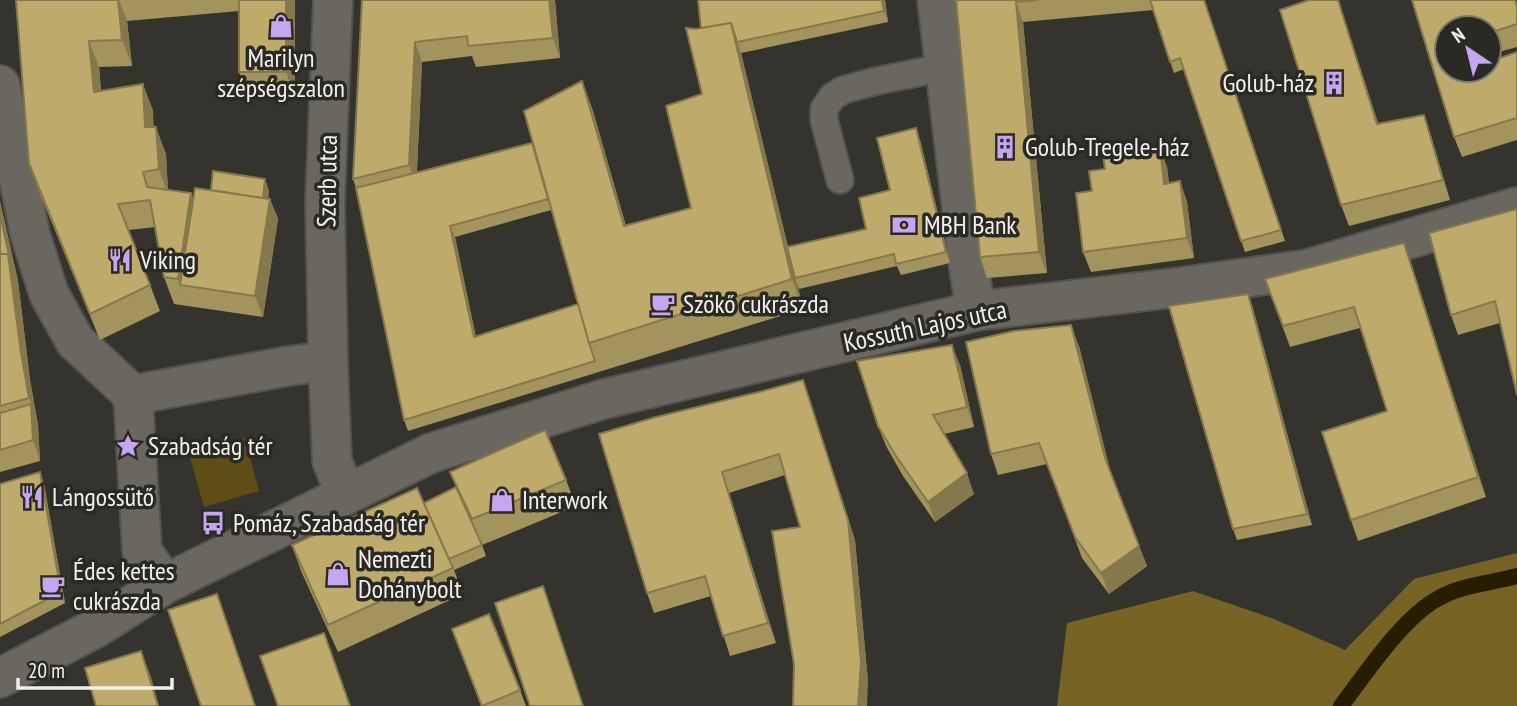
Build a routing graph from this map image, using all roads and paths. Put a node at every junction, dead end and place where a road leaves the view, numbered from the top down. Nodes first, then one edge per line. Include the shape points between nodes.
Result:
1 (333, 0) edge
2 (936, 0) edge
3 (946, 67) junction
4 (0, 85) edge
5 (840, 180) dead end
6 (1517, 207) edge
7 (976, 312) junction
8 (328, 361) junction
9 (133, 395) junction
10 (346, 495) junction
11 (165, 584) junction
12 (0, 678) edge

1 - 8 main road, Szerb utca via 325,202
2 - 3 main road
3 - 5 lane via 876,81 832,97 824,109 824,120
3 - 7 main road
4 - 9 main road via 30,234 49,294 75,341
6 - 7 main road, Kossuth Lajos utca via 1308,269
7 - 10 main road, Kossuth Lajos utca via 604,399 431,453
8 - 9 main road
8 - 10 main road, Szerb utca via 332,461
9 - 11 main road via 142,551
10 - 11 main road
11 - 12 main road via 94,629

